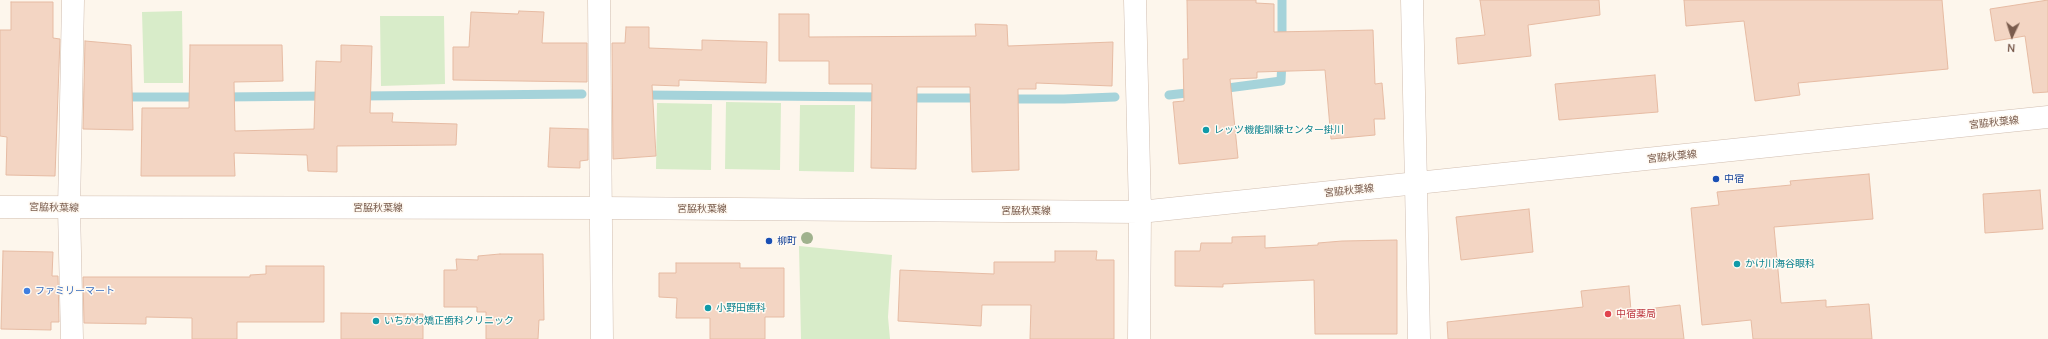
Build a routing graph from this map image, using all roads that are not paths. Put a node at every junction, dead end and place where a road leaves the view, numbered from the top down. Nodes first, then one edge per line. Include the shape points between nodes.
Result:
1 (74, 0) edge
2 (599, 0) edge
3 (1127, 0) edge
4 (1136, 0) edge
5 (1412, 0) edge
6 (2048, 117) edge
7 (1416, 184) junction
8 (0, 208) edge
9 (601, 208) junction
10 (70, 209) junction
11 (1140, 212) junction
12 (72, 339) edge
13 (602, 339) edge
14 (1139, 339) edge
15 (1419, 339) edge

1 - 10 street
2 - 9 street
3 - 4 street
4 - 11 street
5 - 7 street
6 - 7 street, 宮脇秋葉線
7 - 11 street, 宮脇秋葉線
7 - 15 street
8 - 10 street, 宮脇秋葉線
9 - 10 street, 宮脇秋葉線
9 - 11 street, 宮脇秋葉線
9 - 13 street
10 - 12 street
11 - 14 street

